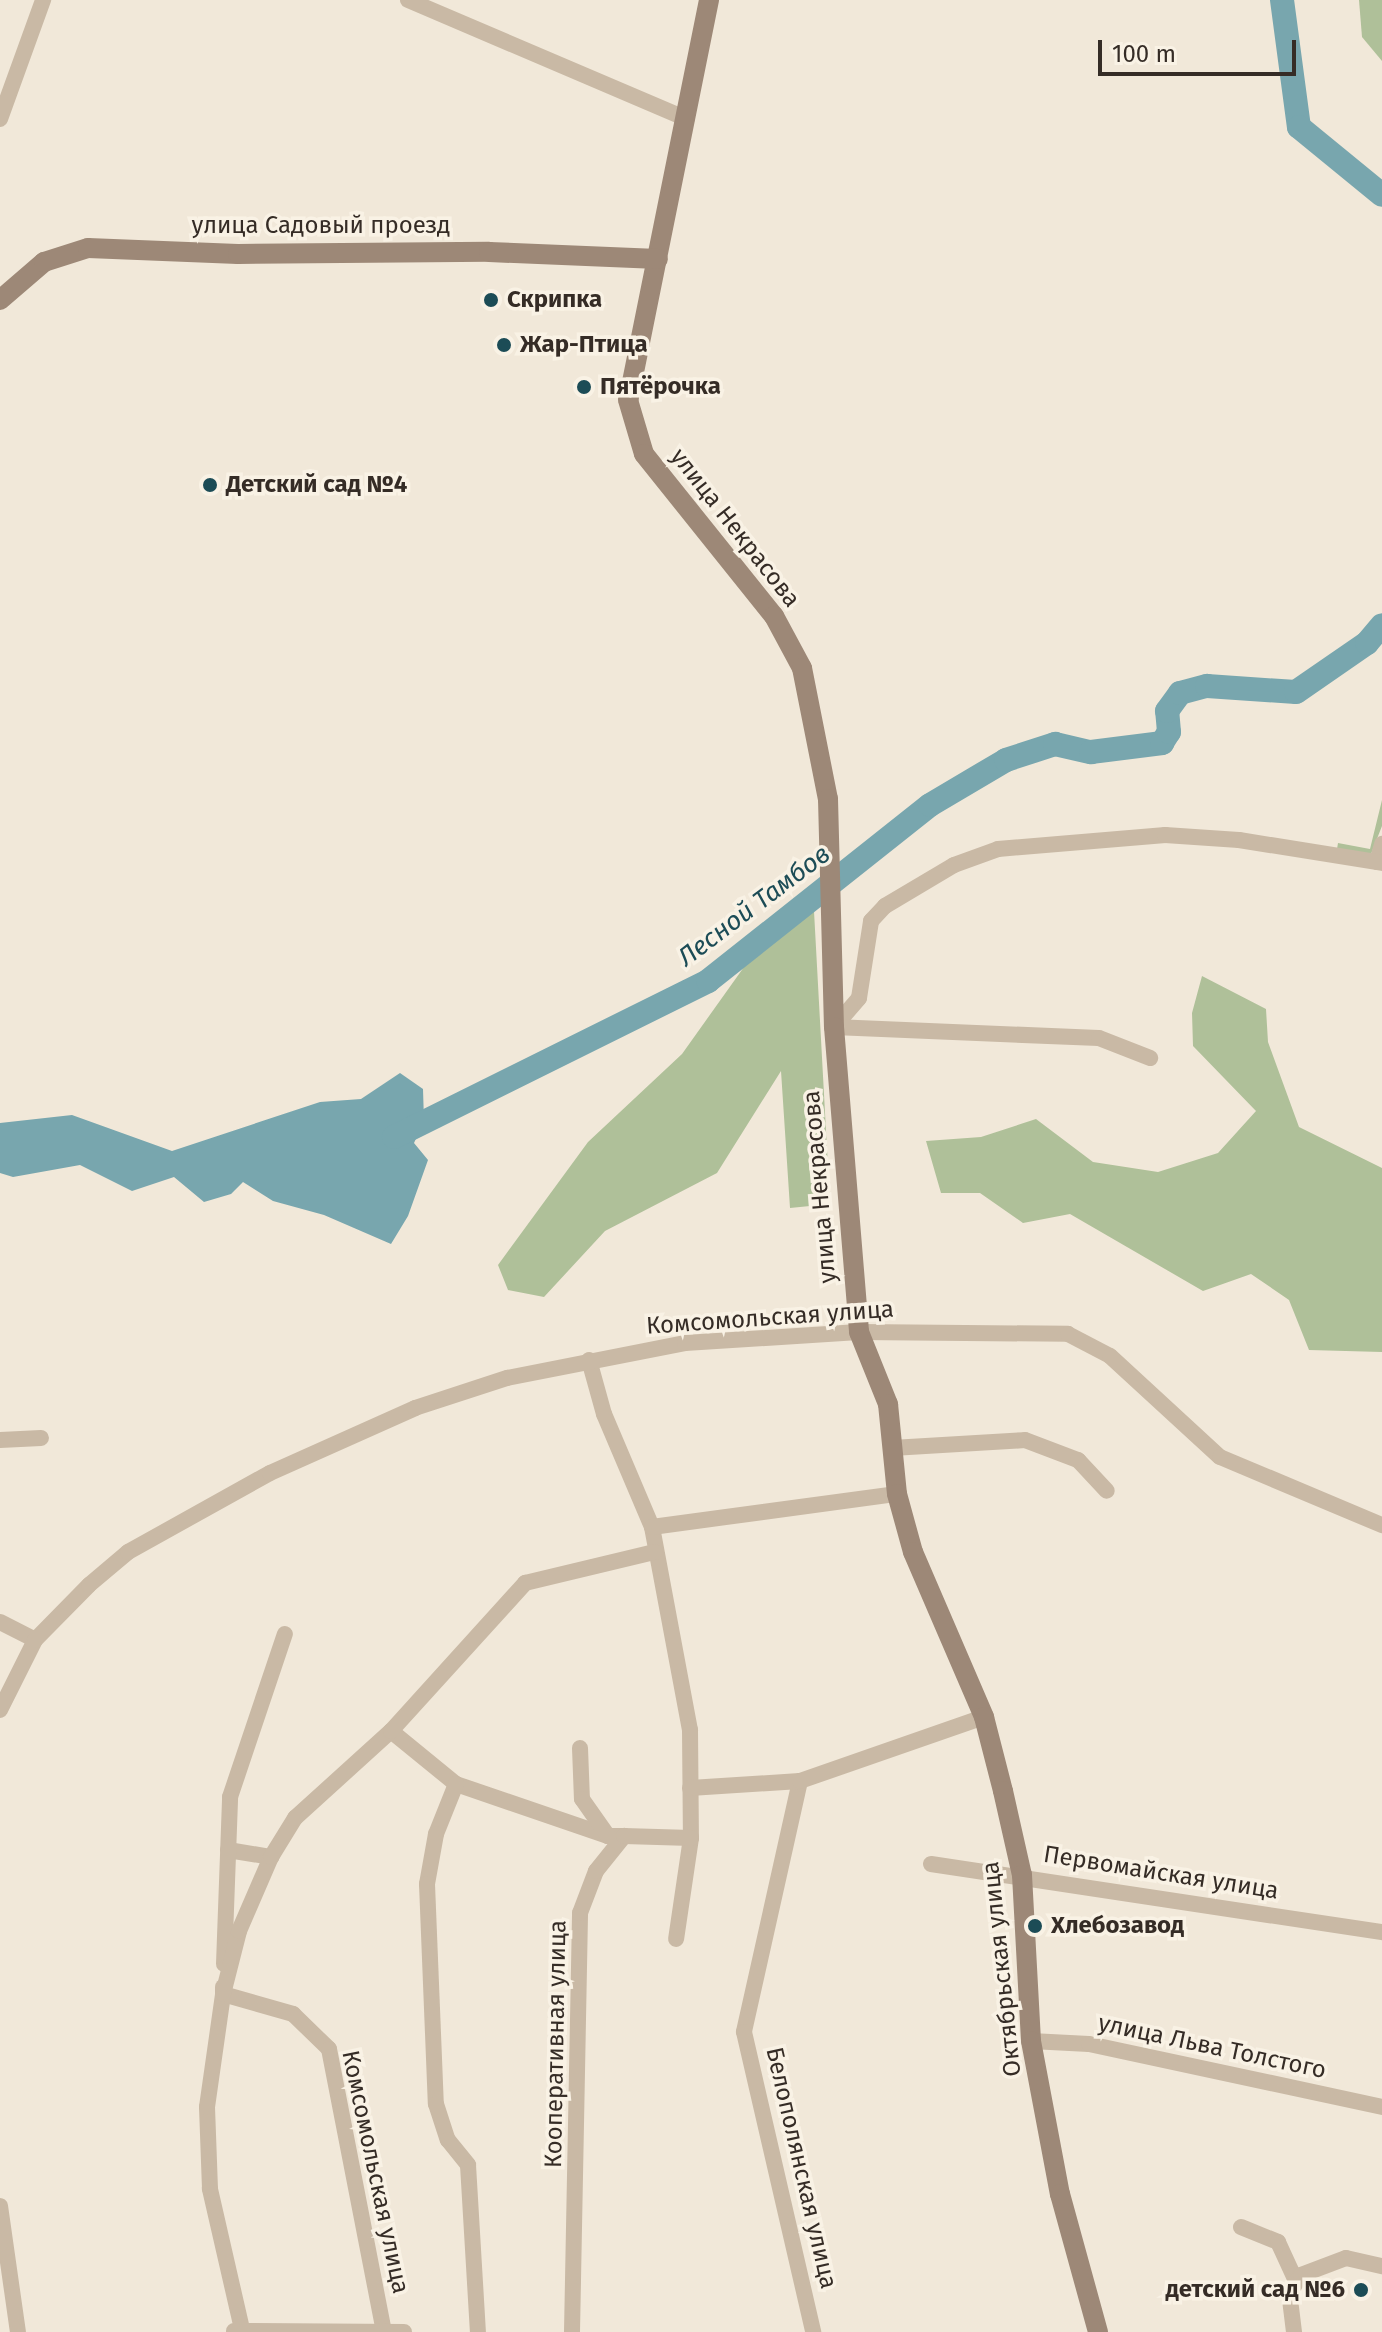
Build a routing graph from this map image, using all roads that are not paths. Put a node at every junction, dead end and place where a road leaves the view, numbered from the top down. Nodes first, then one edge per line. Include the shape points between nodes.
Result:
1 (43, 0) edge
2 (408, 0) edge
3 (709, 0) edge
4 (0, 119) edge
5 (687, 119) junction
6 (658, 259) junction
7 (0, 300) edge
8 (1382, 844) edge
9 (1380, 863) edge
10 (834, 1027) junction
11 (1150, 1058) dead end
12 (859, 1332) junction
13 (589, 1360) junction
14 (41, 1438) dead end
15 (0, 1440) edge
16 (892, 1448) junction
17 (1107, 1491) dead end
18 (897, 1494) junction
19 (1382, 1525) edge
20 (652, 1527) junction
21 (654, 1552) junction
22 (0, 1622) edge
23 (285, 1634) dead end
24 (35, 1640) junction
25 (0, 1710) edge
26 (984, 1717) junction
27 (391, 1731) junction
28 (580, 1748) dead end
29 (800, 1781) junction
30 (456, 1784) junction
31 (690, 1788) junction
32 (616, 1836) junction
33 (691, 1838) junction
34 (228, 1850) junction
35 (271, 1857) junction
36 (931, 1864) dead end
37 (1022, 1875) junction
38 (1382, 1932) edge
39 (676, 1939) dead end
40 (223, 1994) junction
41 (1031, 2041) junction
42 (1382, 2107) edge
43 (0, 2206) edge
44 (1241, 2227) dead end
45 (1382, 2266) edge
46 (1295, 2279) junction
47 (383, 2328) junction
48 (237, 2331) edge
49 (18, 2332) edge
50 (404, 2332) edge
51 (478, 2332) edge
52 (572, 2332) edge
53 (813, 2332) edge
54 (1098, 2332) edge
55 (1294, 2332) edge

1 - 4 street
2 - 5 street
3 - 5 street, улица Некрасова
5 - 6 street, улица Некрасова
6 - 7 street, улица Садовый проезд via 88,248 44,262
6 - 10 street, улица Некрасова via 628,400 633,429 644,454 774,616 795,655 820,744 828,799
8 - 9 street
9 - 10 street via 1239,840 1165,835 998,849 941,872 878,913 866,940 859,998
10 - 11 street via 1099,1038
10 - 12 street, улица Некрасова
12 - 13 street, Комсомольская улица via 685,1343
12 - 16 street, Октябрьская улица via 888,1404
12 - 19 street, Комсомольская улица via 1068,1334 1110,1356 1220,1457
13 - 20 street via 604,1414
13 - 24 street, Комсомольская улица via 507,1378 415,1408 270,1473 128,1552
14 - 15 street
16 - 17 street via 1025,1440 1078,1460
16 - 18 street, Октябрьская улица
18 - 20 street
18 - 26 street, Октябрьская улица via 913,1552
20 - 21 street
21 - 27 street, Комсомольская улица via 525,1583
21 - 31 street via 690,1730
22 - 24 street
23 - 34 street, Комсомольская улица via 230,1797
24 - 25 street, Комсомольская улица
26 - 29 street
26 - 37 street, Октябрьская улица
27 - 30 street
27 - 35 street, Комсомольская улица via 295,1818
28 - 32 street via 582,1799
29 - 31 street
29 - 53 street, Белополянская улица via 744,2032
30 - 32 street
30 - 51 street via 436,1834 427,1884 436,2104 448,2140 468,2165
31 - 33 street
32 - 33 street
32 - 52 street, Кооперативная улица via 580,1913
33 - 39 street
34 - 35 street
34 - 40 street, Комсомольская улица
35 - 40 street, Комсомольская улица via 239,1931
36 - 37 street, Первомайская улица
37 - 38 street, Первомайская улица
37 - 41 street, Октябрьская улица
40 - 47 street, Комсомольская улица via 293,2014 329,2049
40 - 48 street, Комсомольская улица via 207,2107 210,2189
41 - 42 street, улица Льва Толстого via 1089,2044
41 - 54 street, Октябрьская улица via 1060,2194
43 - 49 street
44 - 46 street via 1278,2242
45 - 46 street via 1346,2258
46 - 55 street via 1289,2302
47 - 48 street, Комсомольская улица
47 - 50 street, Комсомольская улица

